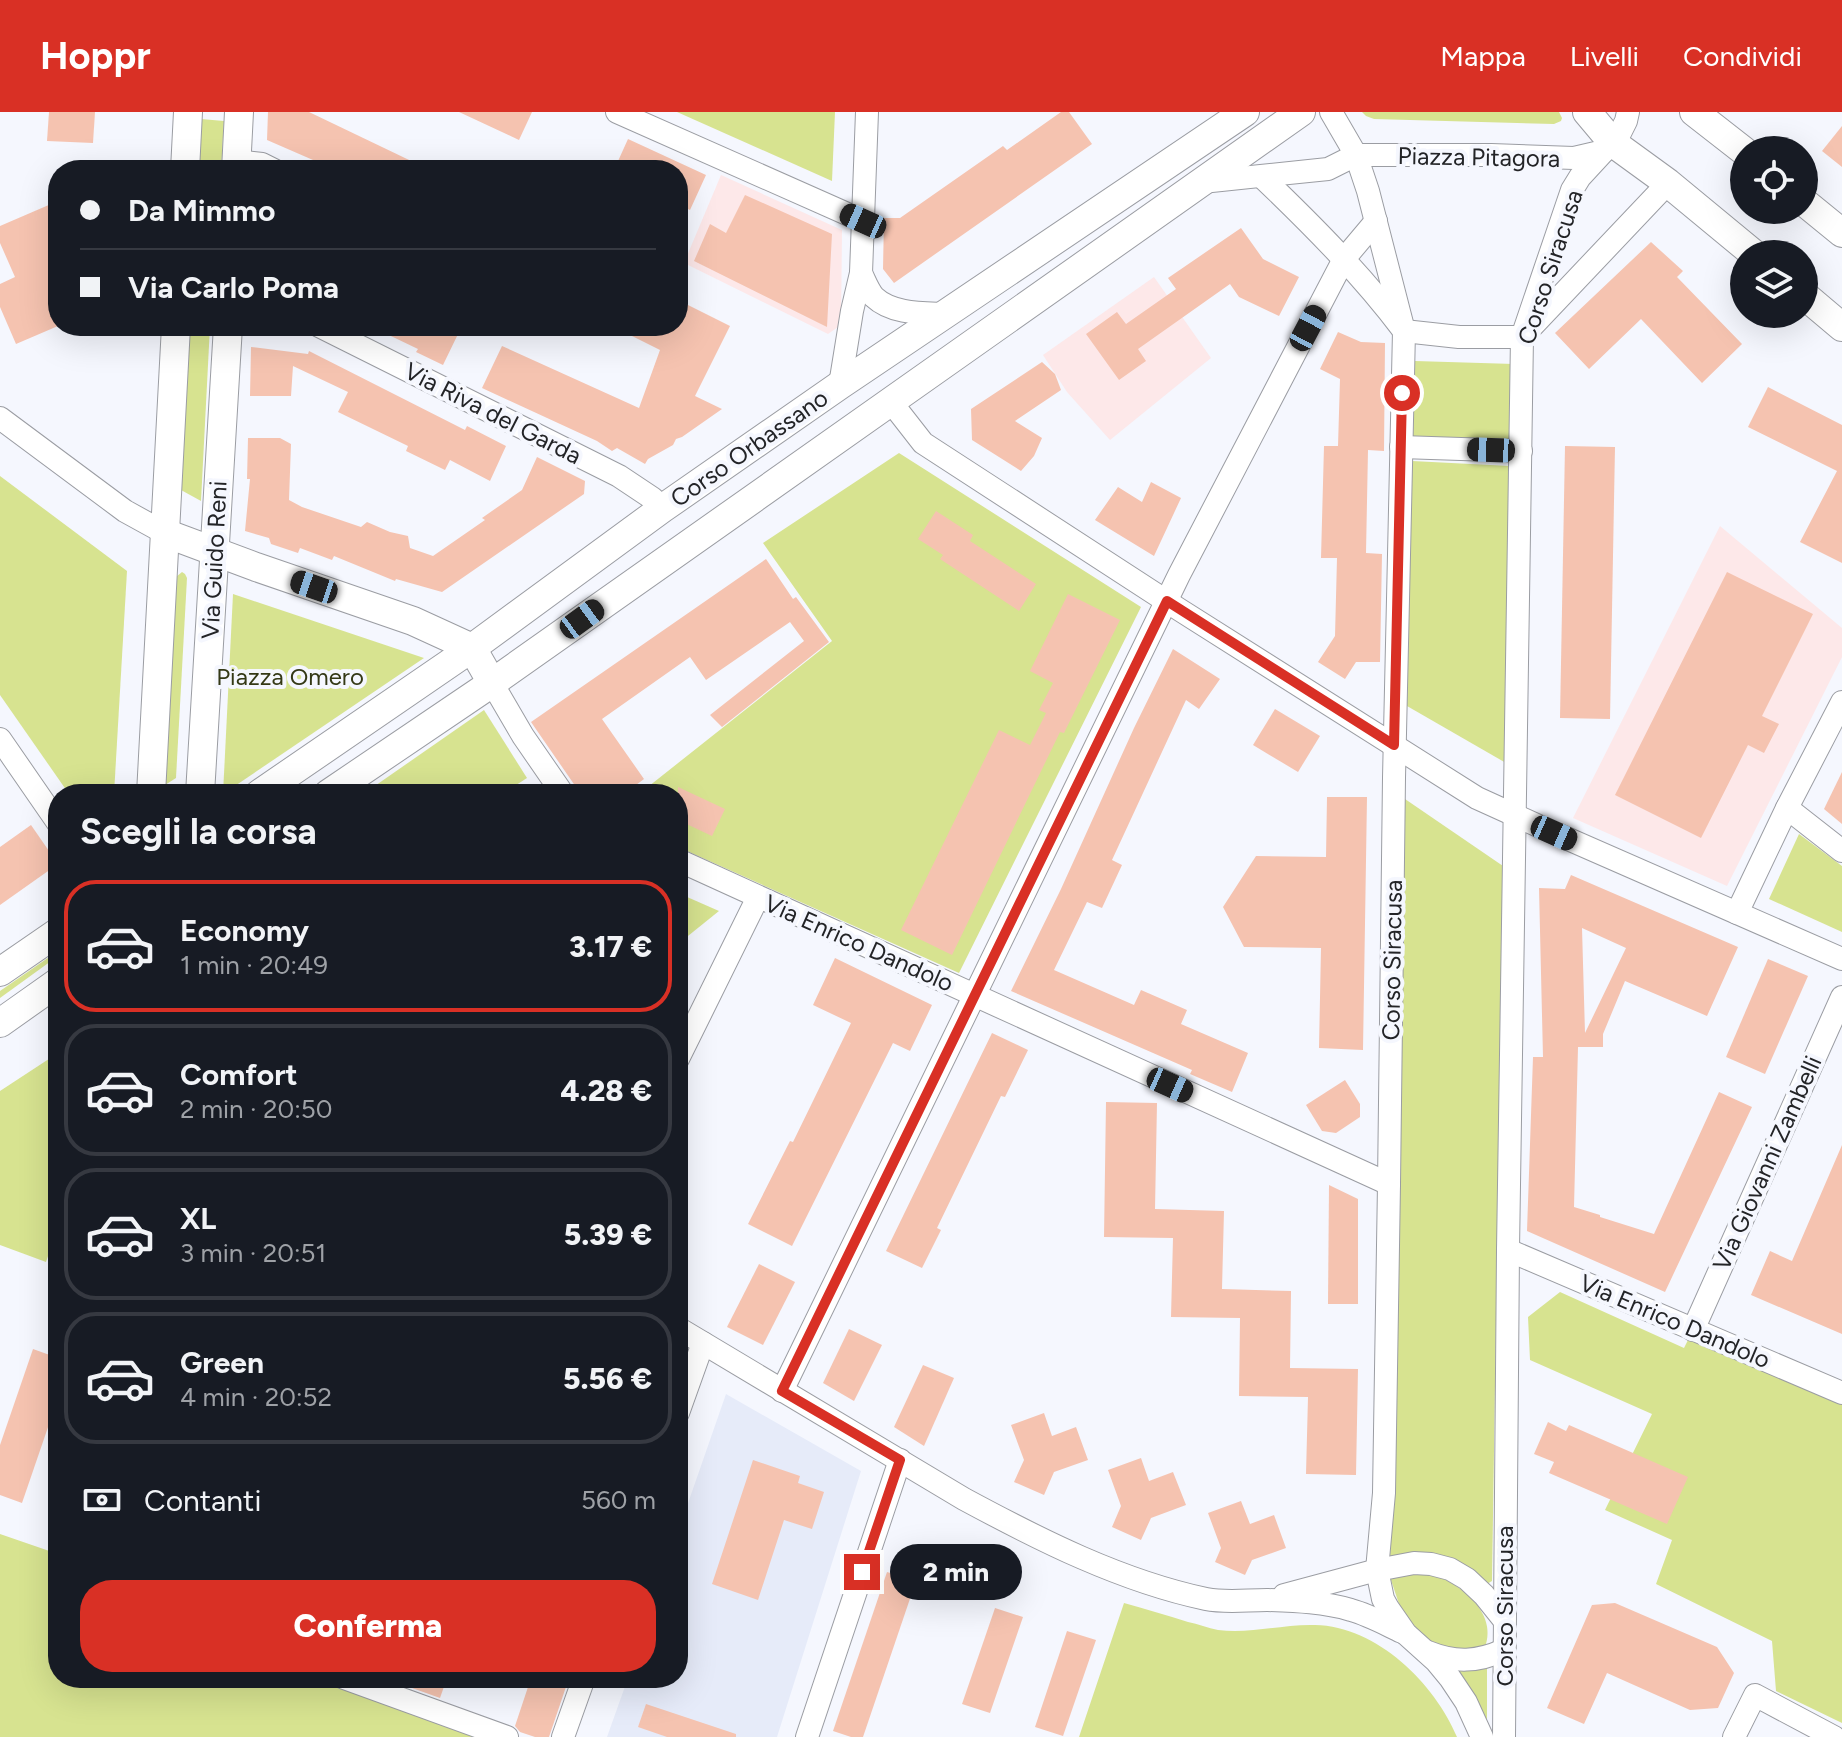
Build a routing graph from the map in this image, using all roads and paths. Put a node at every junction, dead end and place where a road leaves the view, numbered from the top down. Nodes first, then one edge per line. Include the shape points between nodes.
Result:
1 (188, 112) edge
2 (239, 112) edge
3 (617, 112) edge
4 (867, 112) edge
5 (1245, 112) edge
6 (1301, 112) edge
7 (1331, 112) edge
8 (1587, 112) edge
9 (1628, 112) edge
10 (1694, 112) edge
11 (1730, 140) edge
12 (1609, 147) junction
13 (1356, 155) junction
14 (186, 160) edge
15 (236, 160) edge
16 (1262, 177) junction
17 (1202, 182) junction
18 (1668, 183) junction
19 (1818, 213) edge
20 (863, 221) junction
21 (1376, 221) junction
22 (1842, 233) edge
23 (1737, 240) edge
24 (1344, 259) junction
25 (861, 273) junction
26 (1818, 307) edge
27 (944, 314) junction
28 (1842, 327) edge
29 (1404, 331) junction
30 (175, 336) edge
31 (227, 336) edge
32 (339, 336) edge
33 (1522, 337) junction
34 (840, 385) junction
35 (891, 402) junction
36 (0, 418) edge
37 (1401, 447) junction
38 (1521, 451) junction
39 (663, 508) junction
40 (165, 533) junction
41 (215, 553) junction
42 (1167, 601) junction
43 (472, 648) junction
44 (492, 683) junction
45 (1842, 702) edge
46 (0, 739) edge
47 (1394, 745) junction
48 (152, 784) edge
49 (201, 784) edge
50 (274, 784) edge
51 (343, 784) edge
52 (553, 784) edge
53 (1787, 808) junction
54 (48, 809) edge
55 (1515, 815) junction
56 (1842, 851) edge
57 (688, 865) edge
58 (758, 897) junction
59 (1737, 913) junction
60 (48, 939) edge
61 (1842, 959) edge
62 (0, 972) edge
63 (48, 989) edge
64 (974, 995) junction
65 (1842, 997) edge
66 (0, 1023) edge
67 (688, 1039) edge
68 (1389, 1184) junction
69 (1508, 1250) junction
70 (1693, 1330) junction
71 (688, 1334) edge
72 (703, 1343) junction
73 (688, 1385) edge
74 (782, 1391) junction
75 (1842, 1393) edge
76 (900, 1460) junction
77 (1377, 1570) junction
78 (1266, 1600) junction
79 (1504, 1620) junction
80 (1406, 1634) junction
81 (1504, 1650) junction
82 (1426, 1651) junction
83 (372, 1688) edge
84 (580, 1688) edge
85 (507, 1737) edge
86 (563, 1737) edge
87 (807, 1737) edge
88 (1482, 1737) edge
89 (1504, 1737) edge
90 (1734, 1737) edge
91 (1834, 1737) edge

1 - 14 main road
2 - 15 main road
3 - 20 street
4 - 20 street
5 - 27 main road, Corso Orbassano
6 - 17 main road, Corso Orbassano
7 - 13 street
8 - 12 main road
9 - 12 street
10 - 11 main road
12 - 13 street, Piazza Pitagora via 1574,158
12 - 18 main road
12 - 33 street, Corso Siracusa via 1572,190
13 - 16 street via 1328,169
13 - 21 street, Corso Siracusa
16 - 17 street
16 - 24 street
17 - 35 main road, Corso Orbassano
18 - 23 main road
18 - 33 street
19 - 22 main road
20 - 25 street
21 - 24 street
21 - 29 street, Corso Siracusa
24 - 29 street
24 - 42 street
25 - 27 street via 885,304
25 - 34 street
26 - 28 main road
27 - 34 main road, Corso Orbassano
29 - 33 street
29 - 37 street, Corso Siracusa
30 - 40 main road
31 - 41 main road, Via Guido Reni
32 - 39 street, Via Riva del Garda via 619,476
33 - 38 street, Corso Siracusa
34 - 39 main road, Corso Orbassano
35 - 42 street via 923,443
35 - 44 main road, Corso Orbassano
36 - 40 street via 125,511
37 - 38 street
37 - 47 street, Corso Siracusa
38 - 55 street, Corso Siracusa
39 - 43 main road, Corso Orbassano
40 - 41 main road
40 - 48 main road
41 - 43 main road via 413,621
41 - 49 main road, Via Guido Reni
42 - 47 street
42 - 64 street
43 - 44 main road
43 - 50 main road, Corso Orbassano
44 - 51 main road, Corso Orbassano
44 - 52 street
45 - 53 street
46 - 54 street
47 - 55 street via 1477,798
47 - 68 street, Corso Siracusa
53 - 56 street
53 - 59 street
55 - 59 street
55 - 69 street, Corso Siracusa
57 - 58 street, Via Enrico Dandolo
58 - 64 street, Via Enrico Dandolo
58 - 67 street
59 - 61 street
60 - 62 main road
63 - 66 main road
64 - 68 street, Via Enrico Dandolo
64 - 74 street
65 - 70 street, Via Giovanni Zambelli
68 - 77 street, Corso Siracusa via 1384,1493
69 - 70 street, Via Enrico Dandolo
69 - 79 street, Corso Siracusa
70 - 75 street, Via Enrico Dandolo
71 - 72 street
72 - 73 street
72 - 74 street
74 - 76 street
76 - 78 street via 1011,1525 1127,1575 1210,1600
76 - 87 street
77 - 78 street
77 - 79 street via 1414,1563 1450,1569 1484,1595
77 - 80 street, Corso Siracusa via 1383,1599
78 - 80 street via 1329,1605
79 - 81 street, Corso Siracusa
80 - 82 street, Corso Siracusa
81 - 82 street via 1463,1660
81 - 89 street, Corso Siracusa
82 - 88 street, Corso Siracusa via 1466,1702
83 - 85 street
84 - 86 street
90 - 91 street via 1755,1695

